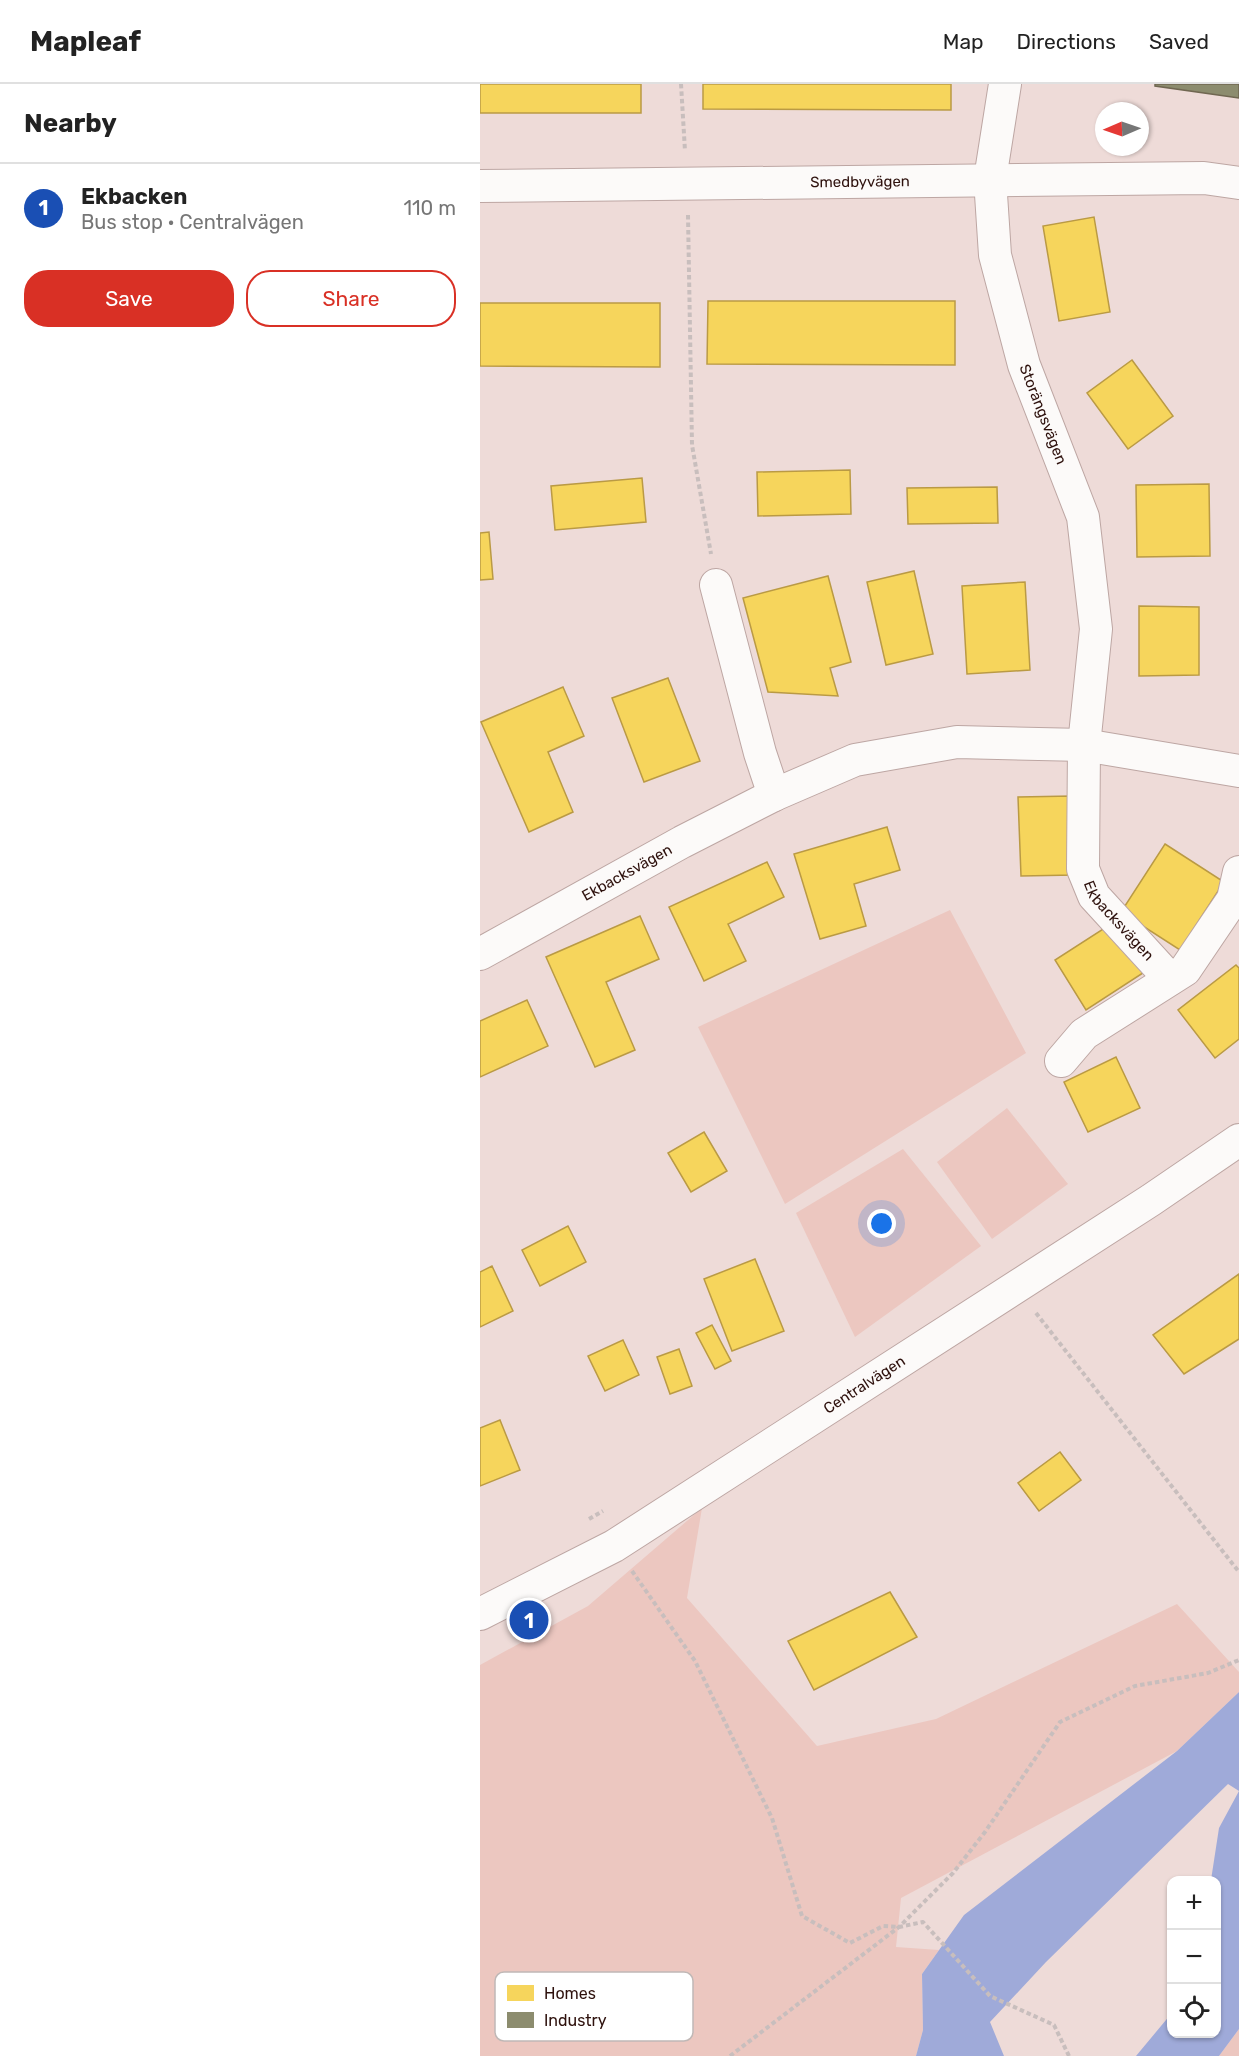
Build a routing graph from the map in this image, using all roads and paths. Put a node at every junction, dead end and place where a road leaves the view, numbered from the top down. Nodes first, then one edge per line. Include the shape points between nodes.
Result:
1 (681, 84) edge
2 (1005, 84) edge
3 (990, 179) junction
4 (1239, 183) edge
5 (687, 184) junction
6 (480, 186) edge
7 (716, 585) joint
8 (1084, 745) junction
9 (1239, 771) edge
10 (774, 795) junction
11 (1239, 872) edge
12 (480, 954) edge
13 (1170, 980) junction
14 (1061, 1060) dead end
15 (1239, 1140) edge
16 (1016, 1287) junction
17 (614, 1546) junction
18 (1239, 1572) edge
19 (480, 1614) edge
20 (1239, 1659) edge
21 (899, 1927) junction
22 (730, 2056) edge
23 (1069, 2056) edge

1 - 5 path
2 - 3 street, Storängsvägen
3 - 4 street, Smedbyvägen via 1204,178
3 - 5 street, Smedbyvägen
3 - 8 street, Storängsvägen via 995,255 1024,366 1083,518 1096,629
5 - 6 street, Smedbyvägen
5 - 7 path via 692,445
7 - 10 street
8 - 9 street, Ekbacksvägen
8 - 10 street, Ekbacksvägen via 957,742 855,760
8 - 13 street, Ekbacksvägen via 1083,868 1094,896
10 - 12 street, Ekbacksvägen
11 - 13 street via 1233,899 1185,970
13 - 14 street via 1084,1034
15 - 16 street, Centralvägen
16 - 17 street, Centralvägen
16 - 18 path
17 - 19 street, Centralvägen
17 - 21 path via 695,1661 772,1818 802,1916 850,1942 883,1926
20 - 21 path via 1208,1673 1135,1686 1060,1722 979,1840 953,1873
21 - 22 path
21 - 23 path via 923,1922 990,1996 1054,2025

